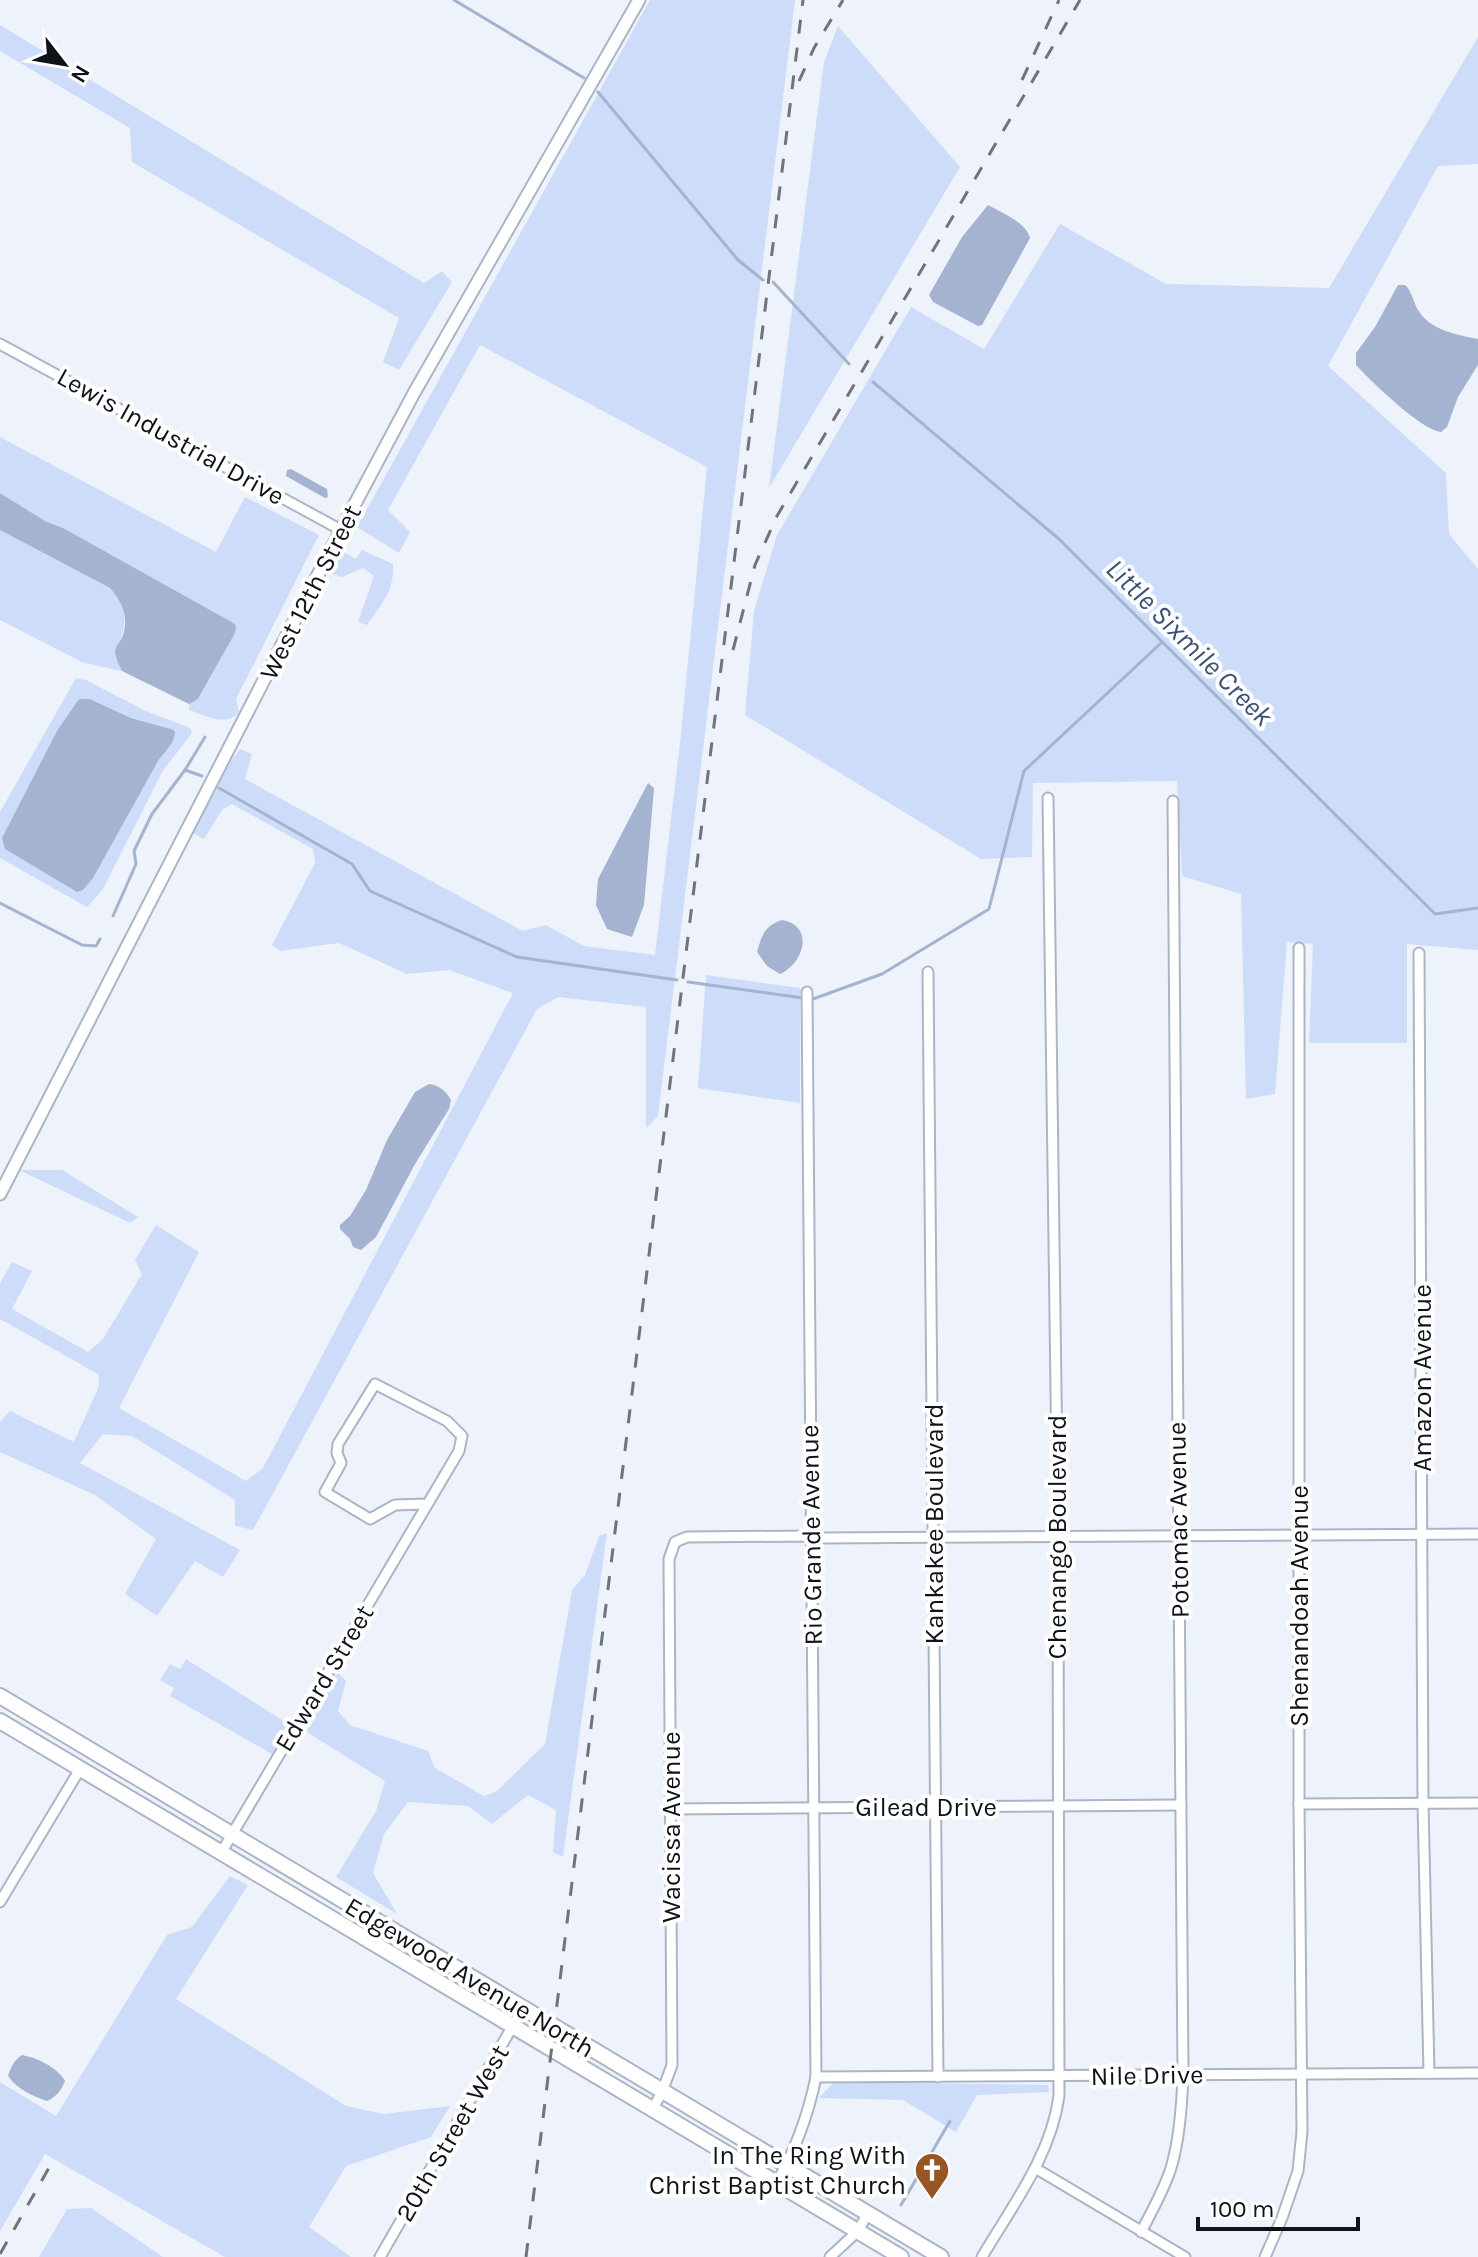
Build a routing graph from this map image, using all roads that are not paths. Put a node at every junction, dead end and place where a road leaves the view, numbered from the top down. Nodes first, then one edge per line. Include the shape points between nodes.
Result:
1 (639, 0) edge
2 (0, 344) edge
3 (341, 530) junction
4 (1048, 798) dead end
5 (1173, 801) dead end
6 (1299, 948) dead end
7 (1419, 953) dead end
8 (928, 972) dead end
9 (807, 992) dead end
10 (0, 1194) edge
11 (426, 1504) junction
12 (1478, 1534) edge
13 (1423, 1535) junction
14 (810, 1536) junction
15 (1299, 1536) junction
16 (1058, 1537) junction
17 (1178, 1537) junction
18 (935, 1538) junction
19 (6, 1700) edge
20 (1, 1721) edge
21 (80, 1769) junction
22 (1423, 1803) junction
23 (1478, 1803) edge
24 (1299, 1804) junction
25 (1181, 1805) junction
26 (813, 1807) junction
27 (1058, 1807) junction
28 (936, 1808) junction
29 (671, 1809) junction
30 (232, 1835) junction
31 (221, 1853) junction
32 (0, 1902) edge
33 (523, 2008) junction
34 (512, 2026) junction
35 (1429, 2073) junction
36 (1478, 2073) edge
37 (1183, 2074) junction
38 (1302, 2074) junction
39 (1059, 2076) junction
40 (816, 2077) junction
41 (938, 2077) junction
42 (662, 2092) junction
43 (652, 2110) junction
44 (787, 2166) junction
45 (1035, 2168) junction
46 (776, 2184) junction
47 (868, 2213) junction
48 (858, 2231) junction
49 (1141, 2232) junction
50 (380, 2257) edge
51 (830, 2257) edge
52 (901, 2257) edge
53 (941, 2257) edge
54 (982, 2257) edge
55 (1185, 2257) edge
56 (1265, 2257) edge

1 - 3 street, West 12th Street
2 - 3 street, Lewis Industrial Drive
3 - 10 street, West 12th Street
4 - 16 street, Chenango Boulevard
5 - 17 street, Potomac Avenue
6 - 15 street, Shenandoah Avenue
7 - 13 street, Amazon Avenue
8 - 18 street, Kankakee Boulevard
9 - 14 street, Rio Grande Avenue
11 - 11 street, Edward Street via 459,1451 462,1436 447,1421 375,1384 338,1444 341,1463 325,1492 370,1519 395,1505
11 - 30 street, Edward Street
12 - 13 street
13 - 15 street
13 - 22 street, Amazon Avenue
14 - 18 street
14 - 26 street, Rio Grande Avenue
14 - 29 street, Wacissa Avenue via 687,1537 671,1549
15 - 17 street
15 - 24 street, Shenandoah Avenue
16 - 17 street
16 - 18 street
16 - 27 street, Chenango Boulevard
17 - 25 street, Potomac Avenue
18 - 28 street, Kankakee Boulevard
19 - 20 street
19 - 30 main road, Edgewood Avenue North
20 - 21 main road, Edgewood Avenue North
21 - 31 main road, Edgewood Avenue North
21 - 32 street
22 - 23 street
22 - 24 street
22 - 35 street, Amazon Avenue
24 - 38 street, Shenandoah Avenue
25 - 27 street, Gilead Drive
25 - 37 street, Potomac Avenue
26 - 28 street, Gilead Drive
26 - 29 street, Gilead Drive
26 - 40 street, Rio Grande Avenue
27 - 28 street, Gilead Drive
27 - 39 street, Chenango Boulevard
28 - 41 street, Kankakee Boulevard
29 - 42 street, Wacissa Avenue via 672,2065
30 - 31 street, Edward Street
30 - 33 main road, Edgewood Avenue North
31 - 34 main road, Edgewood Avenue North
33 - 34 street, 20th Street West
33 - 42 main road, Edgewood Avenue North
34 - 43 main road, Edgewood Avenue North
34 - 50 street, 20th Street West
35 - 36 street, Nile Drive
35 - 38 street, Nile Drive
37 - 38 street, Nile Drive
37 - 39 street, Nile Drive
37 - 49 street, Potomac Avenue via 1171,2168
38 - 56 street, Shenandoah Avenue via 1298,2171
39 - 41 street, Nile Drive
39 - 45 street, Chenango Boulevard via 1056,2118
40 - 41 street, Nile Drive
40 - 44 street, Rio Grande Avenue
42 - 43 street, Wacissa Avenue
42 - 44 main road, Edgewood Avenue North
43 - 46 main road, Edgewood Avenue North
44 - 46 street, Rio Grande Avenue
44 - 47 main road, Edgewood Avenue North
45 - 49 street
45 - 54 street, Chenango Boulevard
46 - 48 main road, Edgewood Avenue North
47 - 48 street
47 - 53 main road, Edgewood Avenue North
48 - 51 street
48 - 52 main road, Edgewood Avenue North
49 - 55 street

